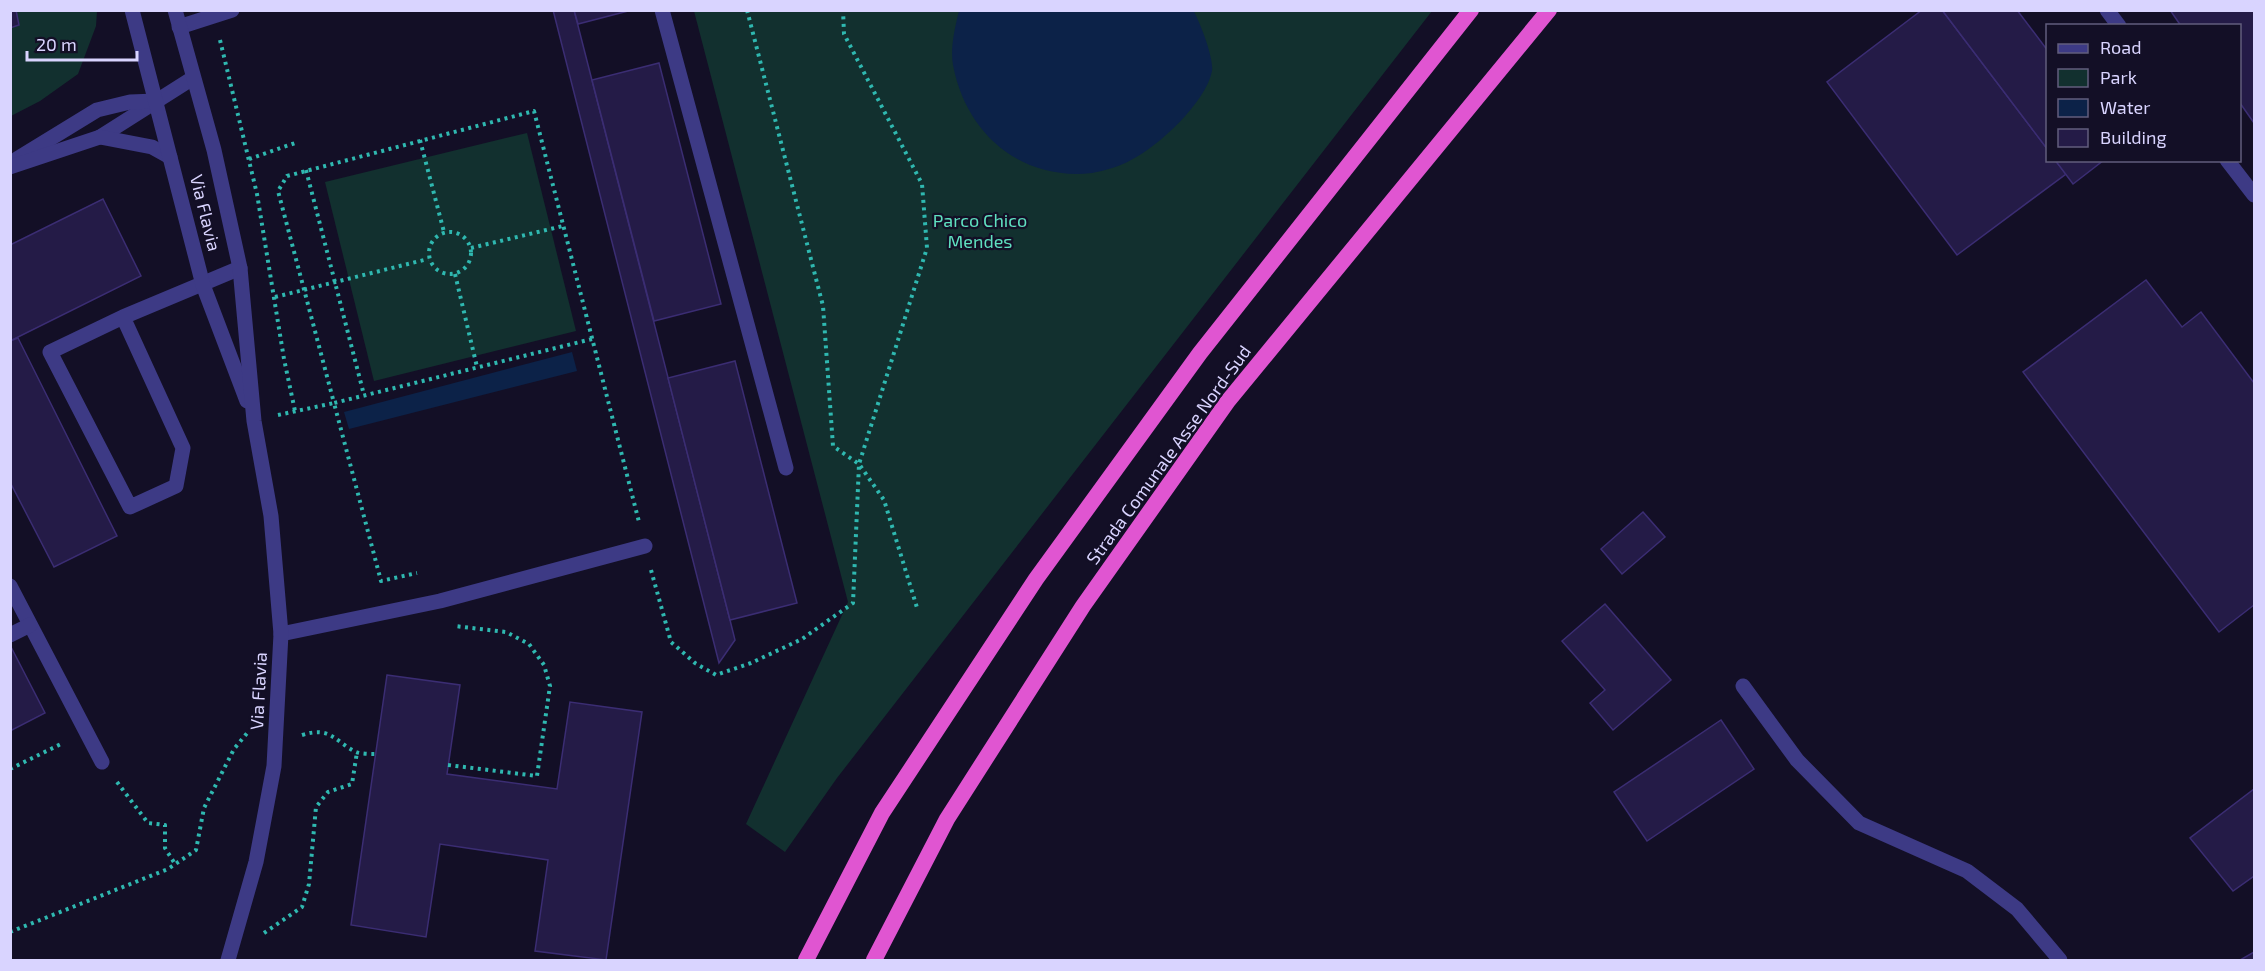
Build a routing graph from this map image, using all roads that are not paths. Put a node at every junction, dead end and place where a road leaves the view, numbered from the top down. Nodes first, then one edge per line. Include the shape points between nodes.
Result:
1 (132, 10) edge
2 (175, 10) edge
3 (232, 10) edge
4 (662, 10) edge
5 (1471, 10) edge
6 (1549, 10) edge
7 (2107, 10) edge
8 (2118, 24) edge
9 (179, 27) junction
10 (193, 78) junction
11 (156, 101) junction
12 (100, 137) junction
13 (170, 157) junction
14 (2229, 162) edge
15 (10, 165) edge
16 (2254, 195) edge
17 (240, 268) junction
18 (203, 285) junction
19 (123, 317) junction
20 (254, 421) junction
21 (786, 468) dead end
22 (645, 546) road end
23 (10, 585) edge
24 (30, 625) junction
25 (281, 634) junction
26 (10, 635) edge
27 (1743, 686) dead end
28 (102, 762) road end
29 (230, 959) edge
30 (806, 960) edge
31 (874, 960) edge
32 (2060, 960) edge

1 - 11 street, Via Flavia
2 - 9 street, Via Flavia
3 - 9 street
4 - 21 street
5 - 30 highway, Strada Comunale Asse Nord-Sud via 1200,352 1036,579 882,813
6 - 31 highway, Strada Comunale Asse Nord-Sud via 1228,401 1083,606 947,819
7 - 8 street
9 - 10 street, Via Flavia
10 - 11 street
10 - 17 street, Via Flavia via 214,150
11 - 12 street
11 - 13 street, Via Flavia
11 - 15 street via 97,110
12 - 13 street via 152,147
12 - 15 street
13 - 18 street, Via Flavia
14 - 16 street
17 - 18 street
17 - 20 street, Via Flavia
18 - 19 street
18 - 20 street, Via Flavia
19 - 19 street via 50,352 130,507 176,486 183,448
20 - 25 street, Via Flavia via 271,516
22 - 25 street via 440,601
23 - 24 street
24 - 26 street
24 - 28 street
25 - 29 street, Via Flavia via 274,766 256,862
27 - 32 street via 1797,760 1859,823 1967,871 2017,909

